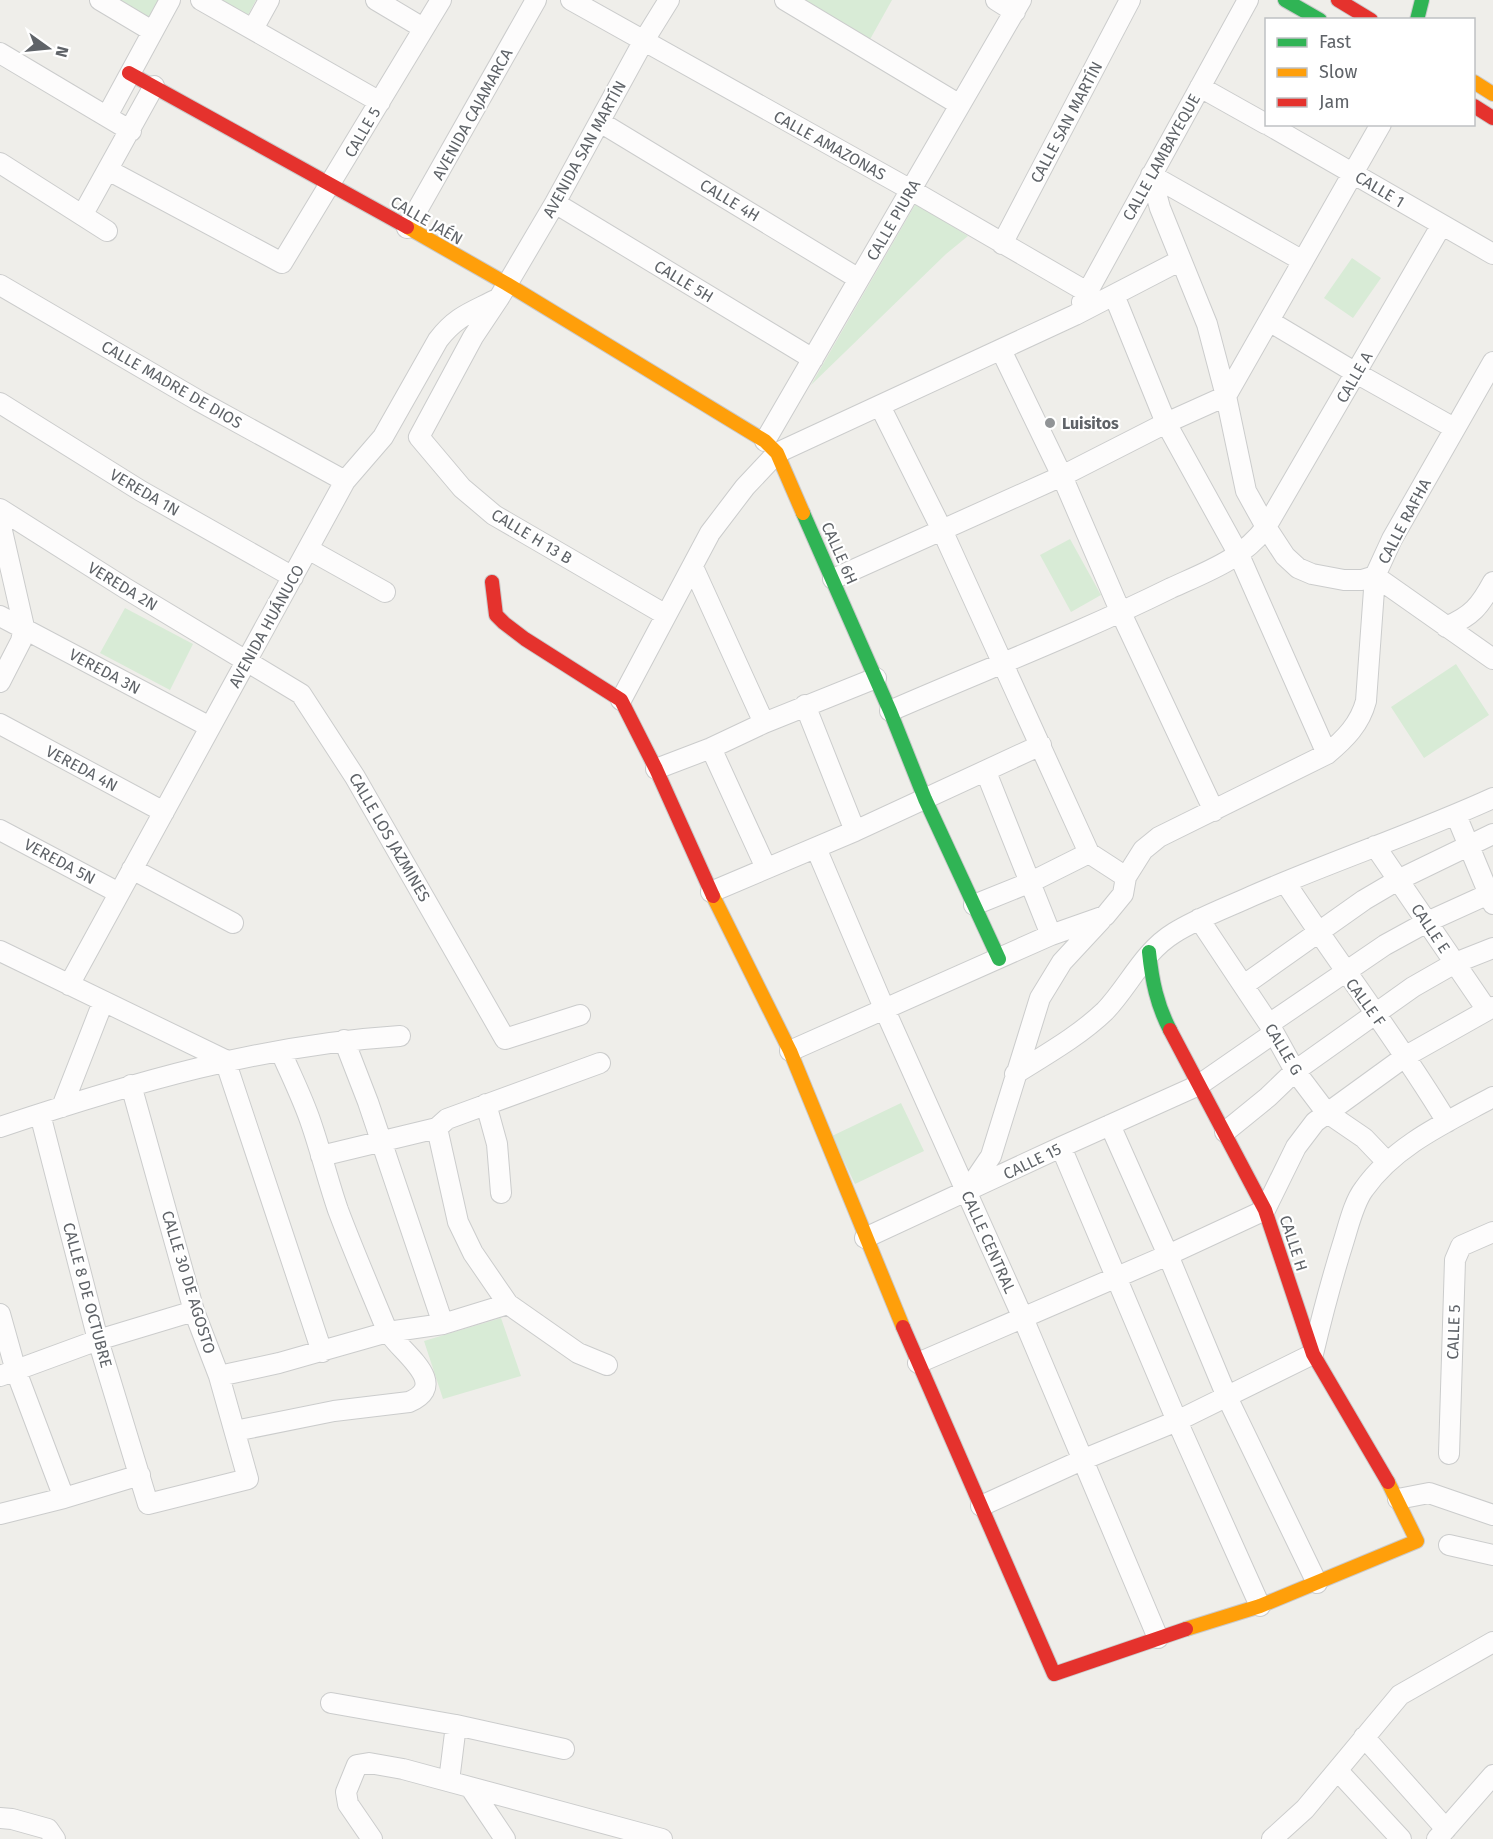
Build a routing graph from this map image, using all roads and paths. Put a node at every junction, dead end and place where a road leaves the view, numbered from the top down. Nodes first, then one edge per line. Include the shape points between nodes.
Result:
1 (100, 0) edge
2 (170, 0) edge
3 (201, 0) edge
4 (269, 0) edge
5 (376, 0) edge
6 (441, 0) edge
7 (536, 0) edge
8 (571, 0) edge
9 (669, 0) edge
10 (785, 0) edge
11 (996, 0) edge
12 (1130, 0) edge
13 (1248, 0) edge
14 (1285, 0) edge
15 (1338, 0) edge
16 (1422, 0) edge
17 (1018, 6) edge
18 (1316, 18) edge
19 (1368, 18) edge
20 (1418, 18) edge
21 (423, 28) junction
22 (253, 29) junction
23 (152, 31) junction
24 (644, 42) junction
25 (0, 53) edge
26 (129, 73) junction
27 (1475, 83) edge
28 (154, 86) junction
29 (1200, 87) junction
30 (1493, 94) edge
31 (380, 102) junction
32 (960, 105) junction
33 (1475, 107) edge
34 (107, 116) junction
35 (1493, 118) edge
36 (600, 122) junction
37 (1265, 123) edge
38 (1271, 126) edge
39 (1380, 126) edge
40 (131, 131) junction
41 (0, 163) edge
42 (108, 170) junction
43 (1353, 173) junction
44 (1151, 175) junction
45 (332, 184) junction
46 (911, 190) junction
47 (555, 203) junction
48 (83, 214) junction
49 (1441, 226) junction
50 (407, 228) junction
51 (107, 231) dead end
52 (1002, 244) junction
53 (1493, 254) edge
54 (1181, 260) junction
55 (1303, 261) junction
56 (859, 279) junction
57 (0, 285) edge
58 (503, 291) junction
59 (1087, 292) junction
60 (1114, 295) junction
61 (1075, 315) junction
62 (1269, 321) junction
63 (1001, 350) junction
64 (813, 359) junction
65 (1493, 362) edge
66 (1356, 374) junction
67 (1226, 396) junction
68 (0, 403) edge
69 (880, 406) junction
70 (1166, 423) junction
71 (1454, 428) junction
72 (420, 433) joint
73 (771, 447) junction
74 (1062, 476) junction
75 (345, 481) junction
76 (0, 509) edge
77 (0, 522) edge
78 (1266, 527) junction
79 (942, 530) junction
80 (308, 549) junction
81 (1239, 555) junction
82 (693, 567) junction
83 (1375, 576) junction
84 (293, 577) junction
85 (833, 579) junction
86 (492, 582) dead end
87 (1493, 582) edge
88 (385, 592) dead end
89 (1121, 613) junction
90 (666, 615) junction
91 (0, 616) edge
92 (24, 627) junction
93 (1446, 627) junction
94 (1493, 659) edge
95 (247, 660) junction
96 (1003, 662) junction
97 (876, 678) junction
98 (0, 682) edge
99 (621, 700) junction
100 (805, 705) junction
101 (890, 711) junction
102 (764, 723) junction
103 (0, 724) edge
104 (210, 727) junction
105 (1041, 745) junction
106 (711, 748) junction
107 (1327, 754) junction
108 (656, 769) junction
109 (986, 772) junction
110 (1493, 798) edge
111 (925, 799) junction
112 (1214, 811) junction
113 (164, 812) junction
114 (1456, 815) junction
115 (0, 830) edge
116 (855, 831) junction
117 (1493, 834) edge
118 (1375, 846) junction
119 (1469, 846) junction
120 (816, 848) junction
121 (1089, 853) junction
122 (766, 868) junction
123 (132, 869) junction
124 (1126, 878) junction
125 (1398, 880) junction
126 (1031, 882) junction
127 (1285, 882) junction
128 (711, 892) junction
129 (119, 893) junction
130 (1492, 897) edge
131 (974, 905) junction
132 (1105, 916) junction
133 (1199, 919) junction
134 (233, 922) dead end
135 (1427, 922) junction
136 (1318, 933) junction
137 (1051, 935) junction
138 (1493, 948) edge
139 (0, 951) edge
140 (1149, 952) junction
141 (999, 959) junction
142 (1455, 963) junction
143 (1345, 973) junction
144 (69, 985) junction
145 (1244, 985) junction
146 (103, 1002) junction
147 (884, 1008) junction
148 (1490, 1008) edge
149 (1375, 1013) junction
150 (580, 1015) dead end
151 (1272, 1029) junction
152 (400, 1036) dead end
153 (344, 1040) junction
154 (790, 1051) junction
155 (281, 1052) junction
156 (1406, 1056) junction
157 (225, 1060) junction
158 (600, 1063) dead end
159 (1295, 1071) junction
160 (1015, 1074) junction
161 (132, 1085) junction
162 (1199, 1085) junction
163 (1493, 1097) edge
164 (486, 1104) junction
165 (62, 1107) junction
166 (1326, 1113) junction
167 (40, 1114) junction
168 (1447, 1122) junction
169 (1110, 1125) junction
170 (0, 1127) edge
171 (437, 1128) junction
172 (1226, 1132) junction
173 (382, 1142) junction
174 (1061, 1147) junction
175 (321, 1156) junction
176 (1387, 1162) junction
177 (966, 1192) junction
178 (501, 1193) dead end
179 (1265, 1210) junction
180 (1493, 1232) edge
181 (865, 1238) junction
182 (1168, 1255) junction
183 (1117, 1277) junction
184 (508, 1304) junction
185 (194, 1311) junction
186 (0, 1314) edge
187 (1023, 1318) junction
188 (443, 1324) junction
189 (388, 1332) junction
190 (98, 1340) junction
191 (322, 1352) junction
192 (1313, 1354) junction
193 (918, 1363) junction
194 (608, 1365) dead end
195 (8, 1374) edge
196 (219, 1376) junction
197 (1227, 1397) junction
198 (1177, 1421) junction
199 (235, 1431) junction
200 (1449, 1454) dead end
201 (1082, 1460) junction
202 (140, 1475) junction
203 (248, 1479) joint
204 (64, 1498) junction
205 (1398, 1499) junction
206 (981, 1506) junction
207 (0, 1514) edge
208 (1493, 1515) edge
209 (1449, 1545) dead end
210 (1493, 1555) edge
211 (1317, 1583) junction
212 (1260, 1606) junction
213 (1158, 1638) junction
214 (1489, 1650) edge
215 (331, 1703) dead end
216 (456, 1725) junction
217 (1364, 1737) junction
218 (564, 1749) dead end
219 (1338, 1771) junction
220 (449, 1781) junction
221 (1490, 1783) edge
222 (470, 1787) junction
223 (0, 1818) edge
224 (1442, 1834) edge
225 (1394, 1836) edge
226 (55, 1839) edge
227 (372, 1839) edge
228 (505, 1839) edge
229 (662, 1839) edge
230 (1272, 1839) edge

1 - 23 street
2 - 23 street
3 - 22 street
4 - 22 street
5 - 21 street
6 - 21 street, CALLE 5
7 - 50 street, AVENIDA CAJAMARCA
8 - 24 street, CALLE AMAZONAS
9 - 24 street, AVENIDA SAN MARTÍN
10 - 32 street
11 - 17 street
12 - 52 street, CALLE SAN MARTÍN
13 - 29 street, CALLE LAMBAYEQUE
14 - 18 street
15 - 19 street
16 - 20 street
17 - 32 street, CALLE PIURA
21 - 31 street, CALLE 5
22 - 31 street
23 - 26 street
24 - 36 street, AVENIDA SAN MARTÍN
24 - 46 street, CALLE AMAZONAS
25 - 34 street
26 - 28 street, CALLE JAÉN
26 - 34 street
27 - 30 street
28 - 40 street
28 - 45 street, CALLE JAÉN
29 - 37 street, CALLE 1
29 - 44 street, CALLE LAMBAYEQUE
31 - 45 street, CALLE 5
32 - 46 street, CALLE PIURA
33 - 35 street
34 - 40 street
36 - 47 street, AVENIDA SAN MARTÍN
36 - 56 street, CALLE 4H
38 - 43 street, CALLE 1
39 - 43 street
40 - 42 street
41 - 48 street
42 - 45 street, CALLE 5 via 282,263
42 - 48 street
43 - 49 street, CALLE 1
43 - 55 street
44 - 54 street
44 - 55 street
44 - 59 street, CALLE LAMBAYEQUE
45 - 50 street, CALLE JAÉN
46 - 52 street, CALLE AMAZONAS
46 - 56 street, CALLE PIURA
47 - 58 street, AVENIDA SAN MARTÍN
47 - 64 street, CALLE 5H
48 - 51 street
49 - 53 street, CALLE 1
49 - 66 street, CALLE A
50 - 58 street, CALLE JAÉN
52 - 59 street, CALLE AMAZONAS
54 - 60 street
54 - 67 street via 1207,324
55 - 62 street
56 - 64 street, CALLE PIURA
57 - 75 street, CALLE MADRE DE DIOS
58 - 72 street, AVENIDA SAN MARTÍN
58 - 73 street
58 - 75 street, AVENIDA HUÁNUCO via 448,327 382,437
59 - 61 street, CALLE LAMBAYEQUE
60 - 61 street
60 - 70 street
61 - 63 street
62 - 66 street
62 - 67 street
63 - 69 street
63 - 74 street
64 - 73 street, CALLE PIURA
65 - 71 street, CALLE RAFHA
66 - 71 street
66 - 78 street, CALLE A
67 - 70 street
67 - 78 street via 1246,491
68 - 84 street, VEREDA 1N via 141,491
69 - 73 street
69 - 79 street
70 - 74 street
70 - 81 street
71 - 83 street, CALLE RAFHA
72 - 90 street, CALLE H 13 B via 420,440 462,488 494,515
73 - 82 street via 710,533
73 - 85 street, CALLE 6H
74 - 79 street
74 - 89 street
75 - 80 street, AVENIDA HUÁNUCO
76 - 95 street, VEREDA 2N
77 - 92 street
78 - 81 street, CALLE A
78 - 83 street via 1298,568 1344,580
79 - 85 street
79 - 96 street
80 - 84 street, AVENIDA HUÁNUCO
80 - 88 street
81 - 89 street, CALLE A
81 - 107 street
82 - 90 street
82 - 102 street
83 - 93 street
83 - 107 street, CALLE RAFHA via 1363,713 1350,733
84 - 95 street, AVENIDA HUÁNUCO
85 - 97 street, CALLE 6H
86 - 99 street via 496,615 504,623
87 - 93 street via 1470,615
89 - 96 street, CALLE A
89 - 112 street
90 - 99 street
91 - 92 street, VEREDA 3N
92 - 98 street
92 - 104 street, VEREDA 3N
93 - 94 street
95 - 104 street, AVENIDA HUÁNUCO
95 - 150 street, CALLE LOS JAZMINES via 301,694 355,777 505,1039
96 - 101 street, CALLE A
96 - 105 street
97 - 100 street
97 - 101 street, CALLE 6H
99 - 108 street
100 - 102 street
100 - 116 street
101 - 111 street, CALLE 6H
102 - 106 street
103 - 113 street, VEREDA 4N
104 - 113 street, AVENIDA HUÁNUCO
105 - 109 street
105 - 121 street
106 - 108 street
106 - 122 street
107 - 112 street, CALLE RAFHA
108 - 128 street
109 - 111 street
109 - 126 street
110 - 114 street
111 - 116 street
111 - 131 street, CALLE 6H
112 - 124 street, CALLE RAFHA via 1159,837 1143,850
113 - 123 street, AVENIDA HUÁNUCO
114 - 118 street
114 - 119 street
115 - 129 street, VEREDA 5N
116 - 120 street
117 - 119 street
118 - 125 street, CALLE E
118 - 127 street
119 - 125 street
119 - 130 street
120 - 122 street
120 - 147 street, CALLE CENTRAL
121 - 124 street
121 - 126 street
122 - 128 street
123 - 129 street, AVENIDA HUÁNUCO
123 - 134 street
124 - 132 street, CALLE RAFHA via 1124,894
125 - 135 street, CALLE E
125 - 136 street
126 - 131 street
126 - 137 street
127 - 133 street
127 - 136 street, CALLE F
128 - 154 street
129 - 144 street, AVENIDA HUÁNUCO
130 - 135 street, CALLE 15
131 - 141 street, CALLE 6H
132 - 137 street
132 - 160 street, CALLE RAFHA via 1062,962 1040,998
133 - 140 street
133 - 145 street, CALLE G
135 - 142 street, CALLE E
135 - 143 street, CALLE 15
136 - 143 street, CALLE F
136 - 145 street
137 - 141 street
138 - 142 street
139 - 144 street
140 - 160 street via 1124,990 1093,1022
140 - 162 street, CALLE H via 1161,1013
141 - 147 street
142 - 148 street, CALLE E
142 - 149 street
143 - 149 street, CALLE F
143 - 151 street, CALLE 15
144 - 146 street
145 - 151 street, CALLE G
146 - 157 street
146 - 165 street
147 - 154 street
147 - 177 street, CALLE CENTRAL
148 - 156 street
149 - 156 street, CALLE F
149 - 159 street
151 - 159 street, CALLE G
151 - 162 street, CALLE 15
152 - 153 street
153 - 155 street
153 - 173 street
154 - 181 street
155 - 157 street
155 - 175 street
156 - 166 street
156 - 168 street, CALLE F
157 - 161 street
157 - 191 street
158 - 164 street
159 - 166 street, CALLE G
159 - 172 street
160 - 177 street, CALLE RAFHA via 991,1156
161 - 165 street
161 - 185 street, CALLE 30 DE AGOSTO
162 - 169 street, CALLE 15
162 - 172 street, CALLE H
163 - 168 street
164 - 171 street via 447,1119
164 - 178 street via 497,1144
165 - 167 street
166 - 176 street, CALLE G via 1364,1138
166 - 179 street via 1296,1147
167 - 170 street
167 - 190 street, CALLE 8 DE OCTUBRE
168 - 176 street
169 - 174 street, CALLE 15
169 - 182 street
171 - 173 street
171 - 184 street via 458,1222 473,1253
172 - 179 street, CALLE H
173 - 175 street
173 - 188 street
174 - 177 street, CALLE 15
174 - 183 street
175 - 189 street
176 - 192 street via 1362,1190 1348,1224
177 - 181 street, CALLE 15
177 - 187 street, CALLE CENTRAL
179 - 182 street
179 - 192 street, CALLE H
180 - 200 street, CALLE 5 via 1461,1246 1455,1260
181 - 193 street
182 - 183 street
182 - 197 street
183 - 187 street
183 - 198 street
184 - 188 street
184 - 194 street via 578,1353
185 - 190 street
185 - 196 street, CALLE 30 DE AGOSTO
186 - 195 street
187 - 193 street
187 - 201 street, CALLE CENTRAL
188 - 189 street
189 - 191 street
189 - 199 street via 413,1358 424,1377 419,1398
190 - 195 street
190 - 202 street, CALLE 8 DE OCTUBRE
191 - 196 street
192 - 197 street
192 - 205 street, CALLE H
193 - 206 street
195 - 204 street
196 - 199 street, CALLE 30 DE AGOSTO
197 - 198 street
197 - 211 street
198 - 201 street
198 - 212 street
199 - 203 street, CALLE 30 DE AGOSTO
201 - 206 street
201 - 213 street, CALLE CENTRAL
202 - 203 street, CALLE 8 DE OCTUBRE via 148,1504
202 - 204 street
204 - 207 street
205 - 208 street via 1429,1493
205 - 211 street, CALLE H via 1417,1541
206 - 213 street via 1054,1674
209 - 210 street
211 - 212 street
212 - 213 street
214 - 217 street via 1401,1695
215 - 216 street
216 - 218 street
216 - 220 street
217 - 219 street
217 - 224 street
219 - 225 street
219 - 230 street
220 - 222 street
220 - 227 street via 403,1768 357,1765 346,1792 348,1804
221 - 224 street
222 - 228 street
222 - 229 street
223 - 226 street via 48,1830

